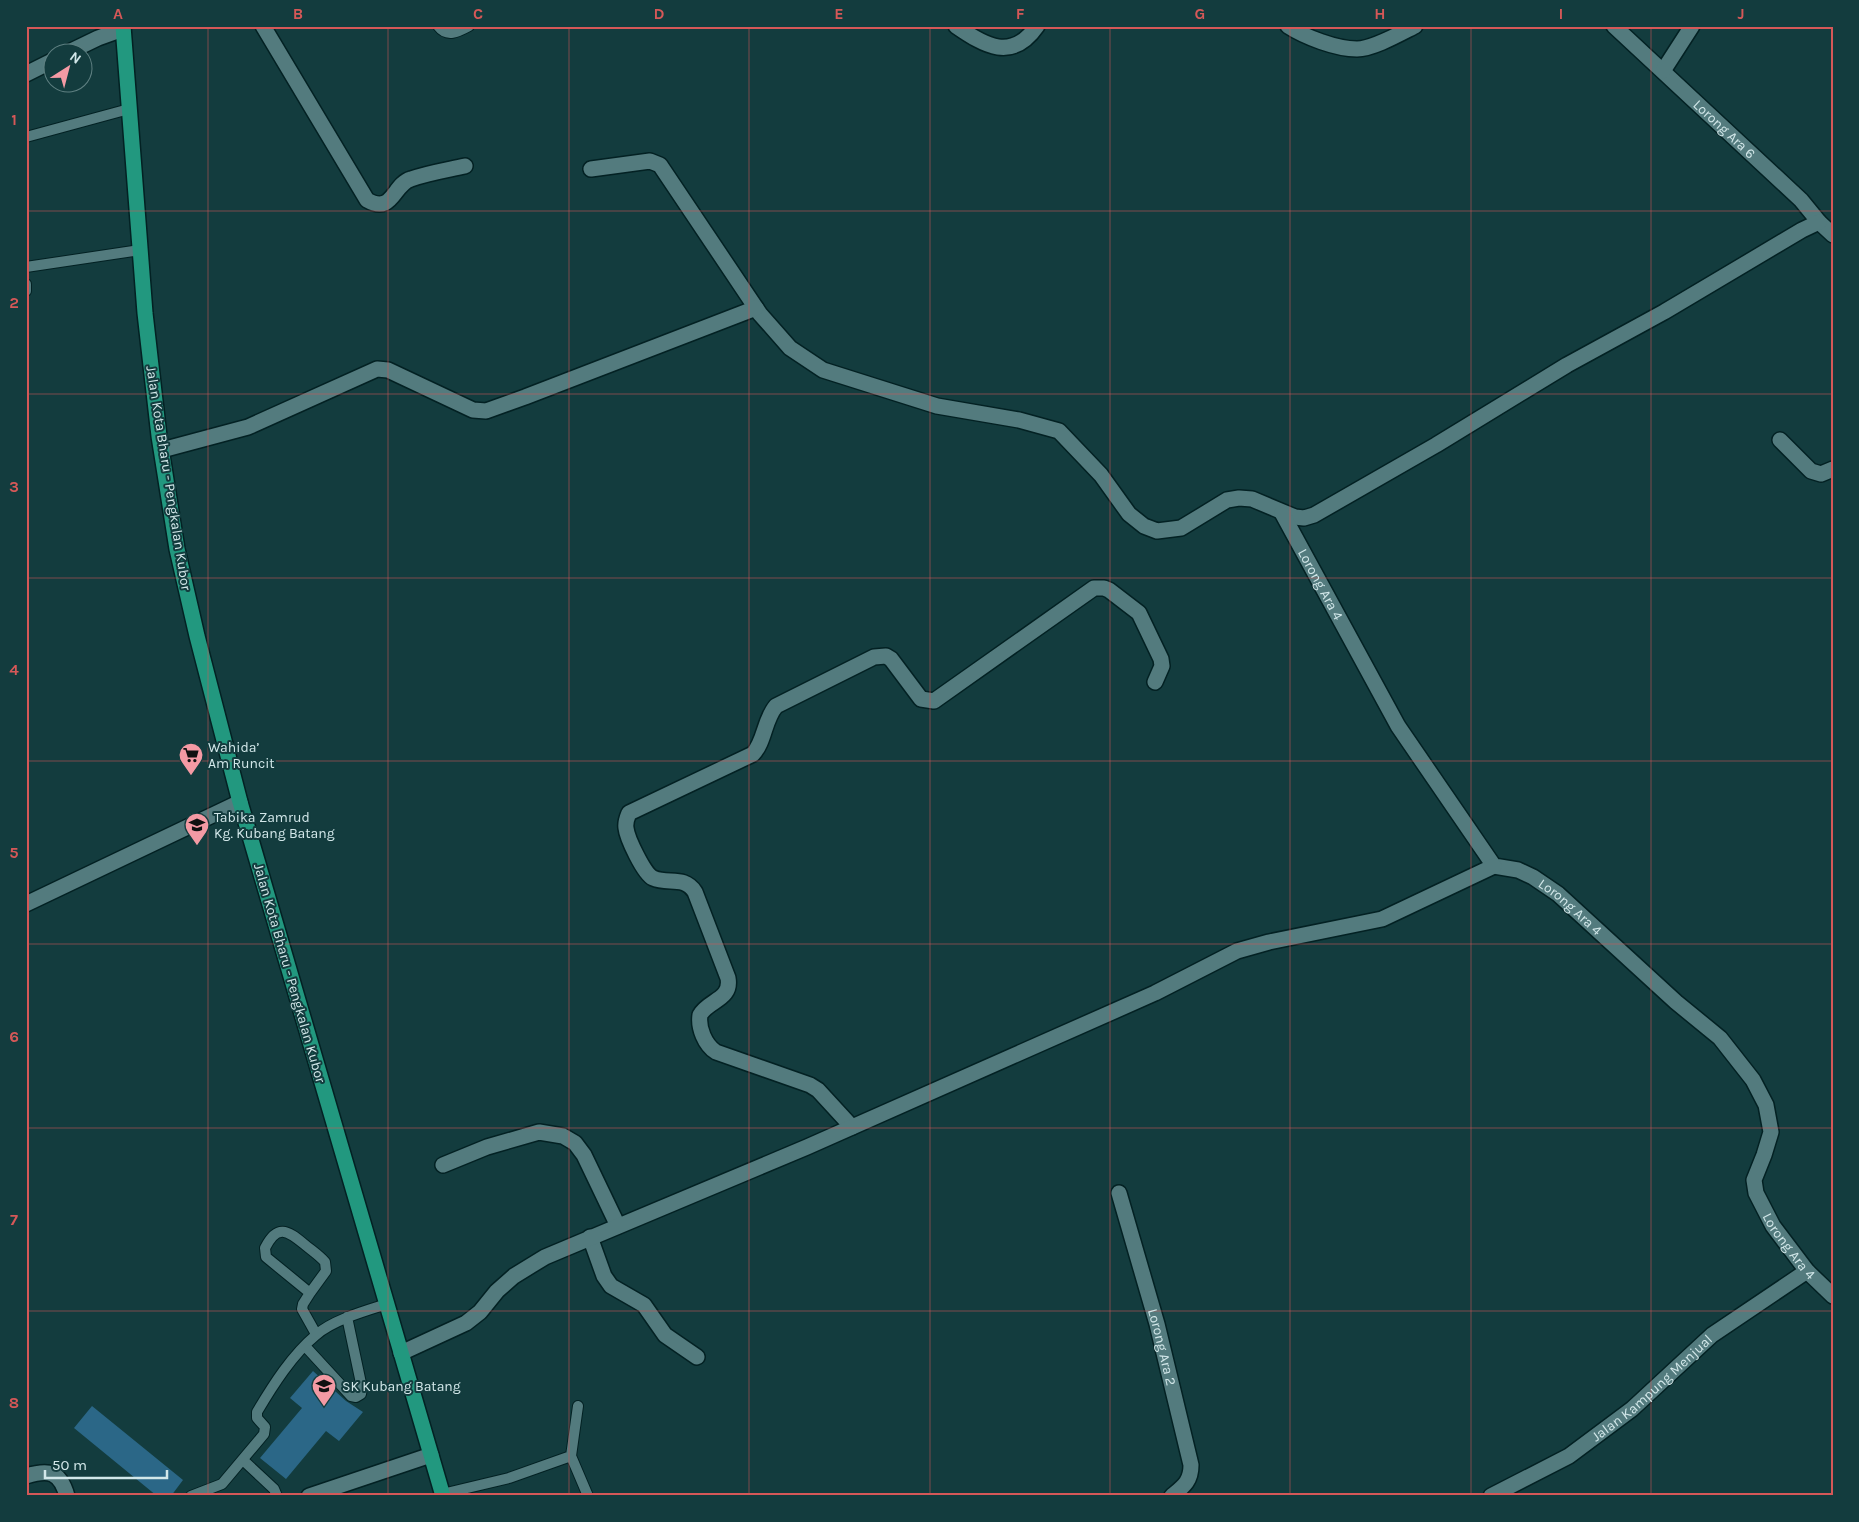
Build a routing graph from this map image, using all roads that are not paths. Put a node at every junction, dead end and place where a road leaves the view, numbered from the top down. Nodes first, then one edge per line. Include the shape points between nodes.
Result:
1 (263, 26) edge
2 (438, 26) edge
3 (469, 26) edge
4 (956, 26) edge
5 (1037, 26) edge
6 (1288, 26) edge
7 (1415, 26) edge
8 (1614, 26) edge
9 (1692, 26) edge
10 (123, 28) edge
11 (90, 42) edge
12 (42, 66) edge
13 (1663, 71) junction
14 (26, 74) edge
15 (130, 109) junction
16 (26, 137) edge
17 (465, 166) dead end
18 (591, 168) dead end
19 (1819, 222) junction
20 (1833, 234) edge
21 (140, 250) junction
22 (26, 267) edge
23 (26, 284) edge
24 (26, 291) edge
25 (756, 308) junction
26 (1780, 440) dead end
27 (162, 450) junction
28 (1833, 470) edge
29 (1282, 513) junction
30 (1155, 682) dead end
31 (240, 802) junction
32 (1494, 866) junction
33 (26, 904) edge
34 (852, 1127) junction
35 (443, 1165) dead end
36 (1120, 1192) dead end
37 (618, 1226) junction
38 (590, 1238) junction
39 (1807, 1271) junction
40 (310, 1293) junction
41 (1833, 1296) edge
42 (387, 1304) junction
43 (347, 1317) junction
44 (316, 1334) junction
45 (305, 1346) junction
46 (401, 1353) junction
47 (697, 1357) dead end
48 (578, 1406) dead end
49 (430, 1455) junction
50 (570, 1456) junction
51 (243, 1460) junction
52 (26, 1476) edge
53 (442, 1495) edge
54 (67, 1496) edge
55 (191, 1496) edge
56 (277, 1496) edge
57 (309, 1496) edge
58 (588, 1496) edge
59 (1172, 1496) edge
60 (1491, 1496) edge

1 - 17 street via 367,200 385,203 406,181
2 - 3 lane via 454,34
4 - 5 street via 989,46 1005,49 1020,43
6 - 7 street via 1302,35 1358,49
8 - 13 street, Lorong Ara 6
9 - 13 street
10 - 11 street
10 - 15 main road, Jalan Kota Bharu - Pengkalan Kubor
12 - 14 street
13 - 19 street, Lorong Ara 6 via 1801,200
15 - 16 lane
15 - 21 main road, Jalan Kota Bharu - Pengkalan Kubor
18 - 25 street via 650,161 660,165
19 - 20 street, Lorong Ara 6
19 - 29 street via 1566,365 1314,515 1304,518
21 - 22 lane
21 - 27 main road, Jalan Kota Bharu - Pengkalan Kubor via 144,313
23 - 24 lane
25 - 27 street via 486,411 473,410 388,370 377,369 248,427
25 - 29 street via 790,348 823,370 937,406 1019,420 1059,431 1101,475 1129,514 1144,526 1157,531 1181,528 1227,500 1239,498
26 - 28 street via 1811,471 1821,474
27 - 31 main road, Jalan Kota Bharu - Pengkalan Kubor via 177,548
29 - 32 street, Lorong Ara 4 via 1398,726
30 - 34 street via 1162,666 1161,659 1139,613 1109,590 1094,588 934,701 921,698 891,659 874,657 776,706 758,747 749,756 630,813 626,819 627,832 647,874 660,880 684,882 695,892 728,978 725,995 708,1006 700,1016 700,1028 709,1046 716,1052 810,1084
31 - 33 street
31 - 42 main road, Jalan Kota Bharu - Pengkalan Kubor
32 - 34 street via 1382,919 1238,951 1155,993
32 - 39 street, Lorong Ara 4 via 1518,870 1558,894 1720,1038 1753,1080 1766,1105 1771,1132 1754,1180 1756,1193 1773,1226
34 - 37 street
35 - 37 street via 487,1147 540,1132 563,1136 575,1143 584,1155
36 - 59 street, Lorong Ara 2 via 1157,1324 1191,1465 1189,1480
37 - 38 street
38 - 46 street via 545,1256 514,1276 466,1323
38 - 47 street via 607,1281 616,1290 644,1304 665,1335
39 - 41 street, Lorong Ara 4
39 - 60 street, Jalan Kampung Menjual via 1712,1335 1632,1409 1569,1456
40 - 40 lane via 266,1257 265,1248 277,1232 291,1233 325,1262 324,1276
40 - 44 lane via 302,1309
42 - 43 lane
42 - 46 main road, Jalan Kota Bharu - Pengkalan Kubor
43 - 44 lane
43 - 45 lane via 361,1394 351,1396
44 - 45 lane
45 - 51 lane via 278,1377 257,1412 265,1431
46 - 49 main road, Jalan Kota Bharu - Pengkalan Kubor
48 - 50 lane
49 - 53 main road, Jalan Kota Bharu - Pengkalan Kubor
49 - 57 street
50 - 53 lane via 509,1478
50 - 58 lane
51 - 55 lane via 219,1486
51 - 56 lane via 274,1489
52 - 54 street via 42,1471 50,1473 58,1477

